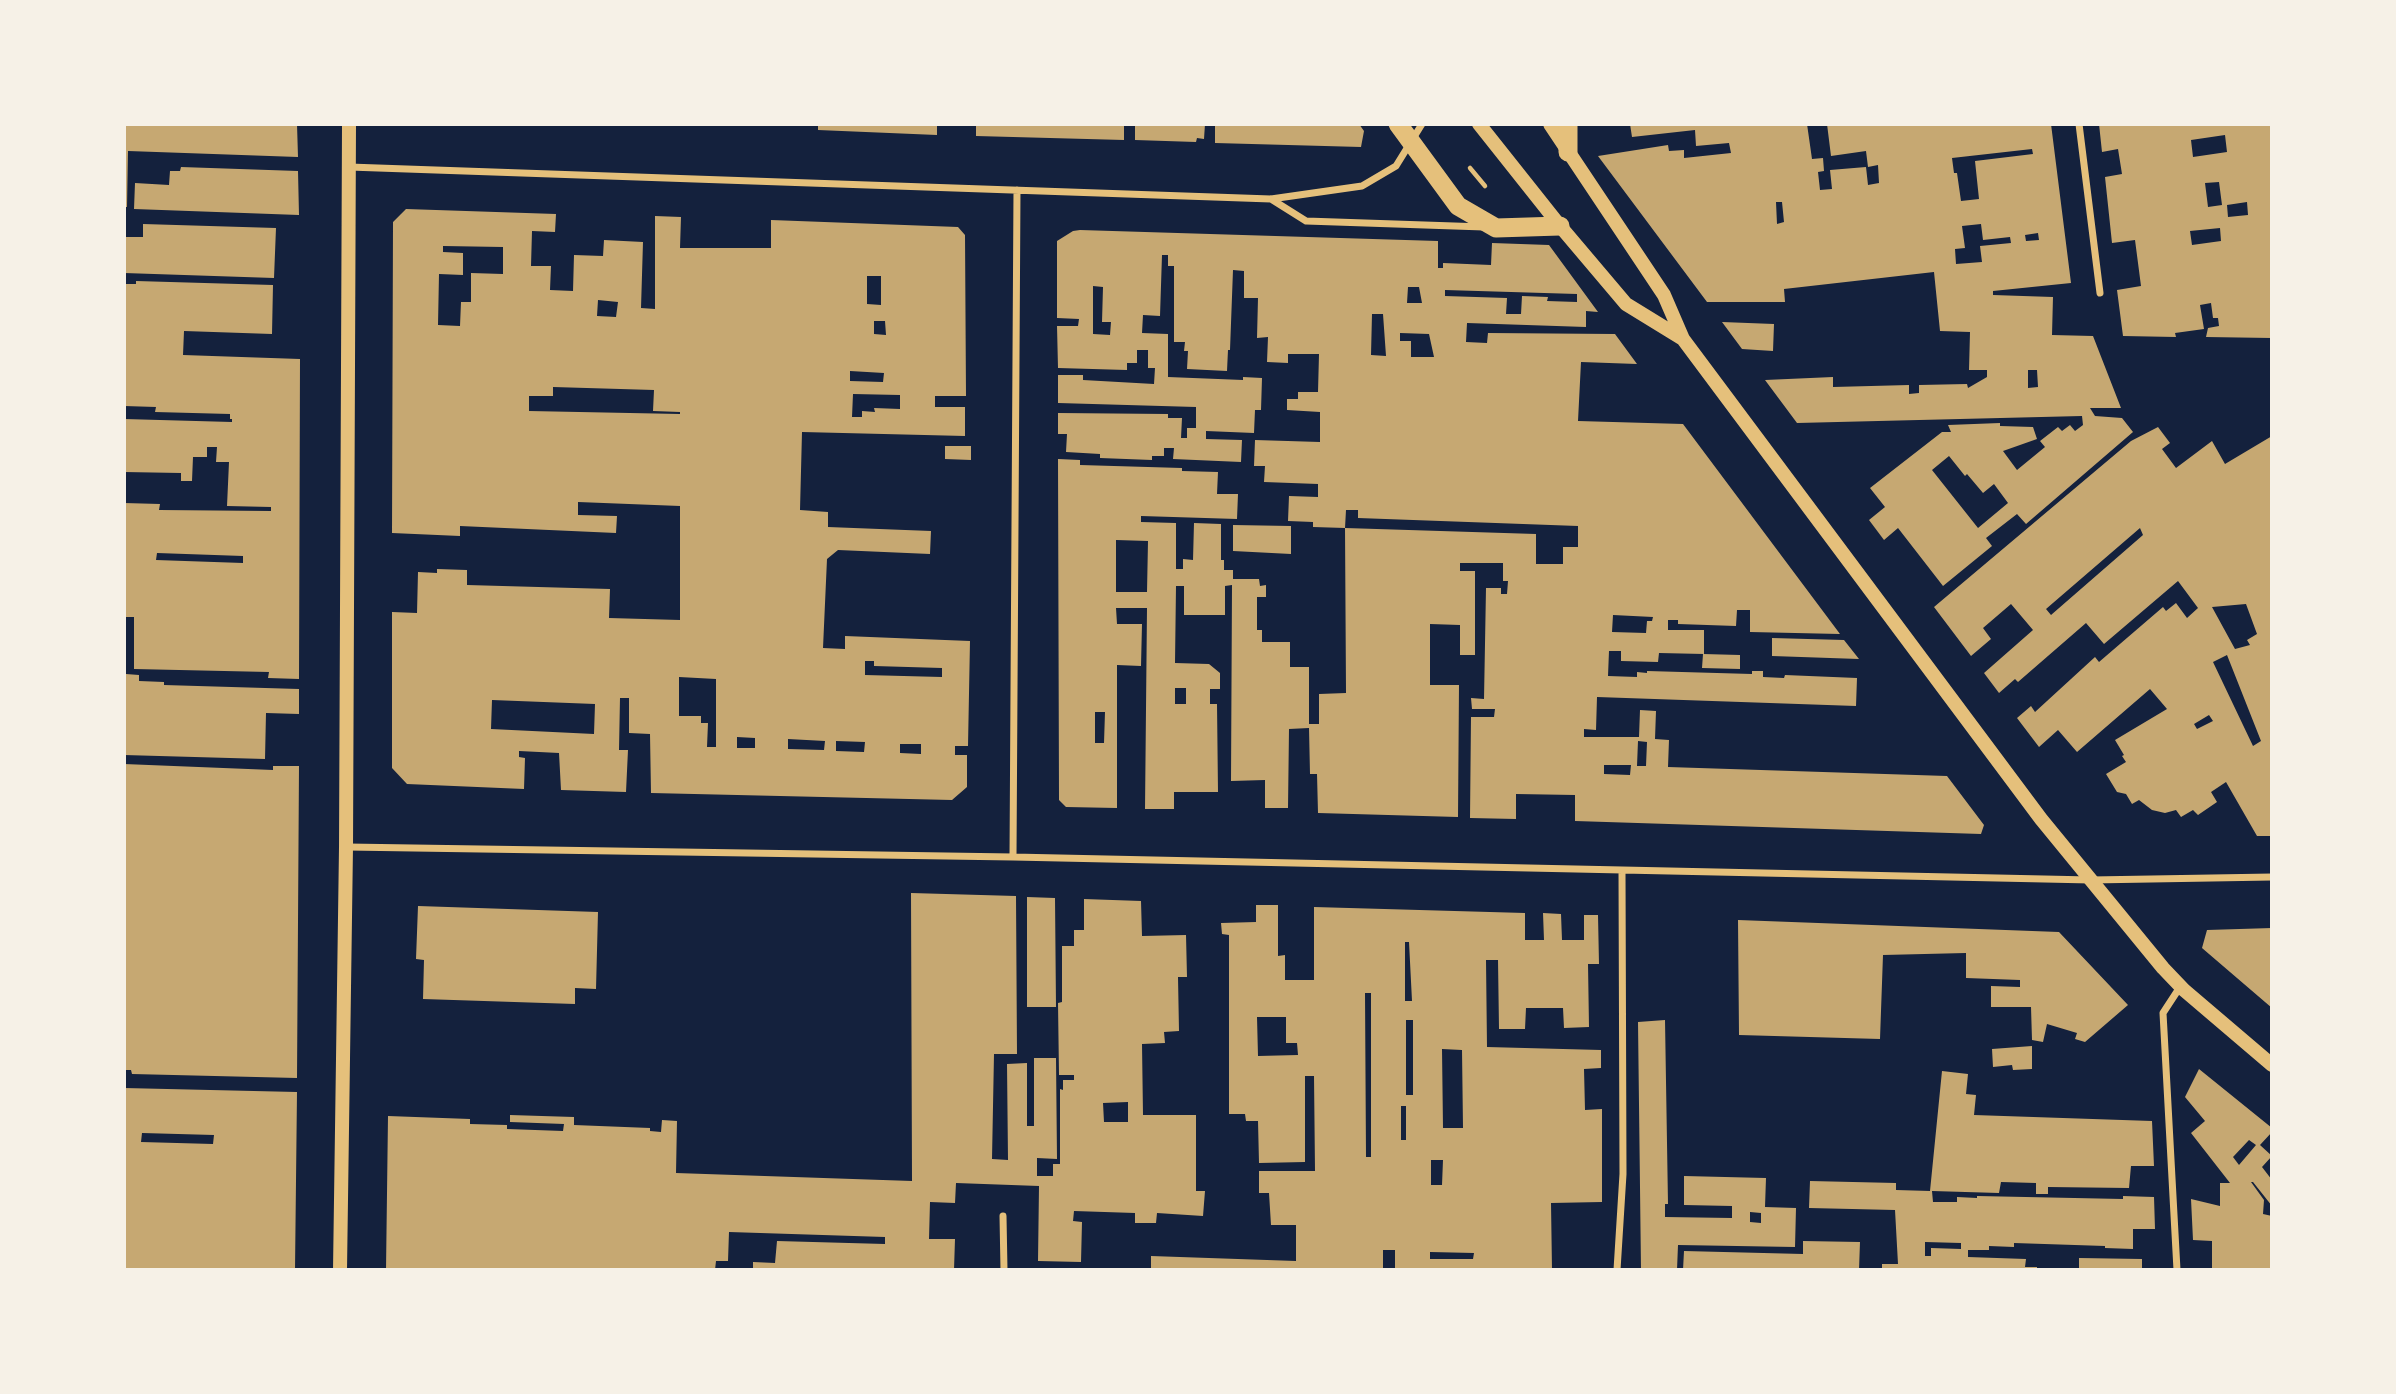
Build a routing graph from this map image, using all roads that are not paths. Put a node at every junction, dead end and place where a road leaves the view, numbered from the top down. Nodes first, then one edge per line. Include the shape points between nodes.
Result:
1 (349, 124) edge
2 (1398, 124) edge
3 (1422, 124) edge
4 (1479, 124) edge
5 (1550, 124) edge
6 (1568, 124) edge
7 (2079, 124) edge
8 (1412, 142) junction
9 (1568, 152) junction
10 (349, 167) junction
11 (1017, 190) junction
12 (1271, 199) junction
13 (1560, 226) junction
14 (1496, 228) junction
15 (2100, 293) dead end
16 (1684, 339) junction
17 (346, 847) junction
18 (1013, 857) junction
19 (1622, 870) junction
20 (2272, 877) edge
21 (2091, 880) junction
22 (2180, 986) junction
23 (2272, 1065) edge
24 (1003, 1216) dead end
25 (340, 1270) edge
26 (1004, 1270) edge
27 (1617, 1270) edge
28 (2177, 1270) edge

1 - 10 main road
2 - 8 highway
3 - 8 street
4 - 13 main road
5 - 9 main road
6 - 9 highway
7 - 15 street
8 - 12 street via 1396,166 1362,186
8 - 14 highway via 1458,205
9 - 16 main road via 1664,295
10 - 11 street
10 - 17 main road
11 - 12 street
11 - 18 street
12 - 14 street via 1307,221
13 - 14 highway
13 - 16 main road via 1626,304
16 - 21 main road
17 - 18 street
17 - 25 main road
18 - 19 street
19 - 21 street
19 - 27 street via 1623,1174
20 - 21 street
21 - 22 main road
22 - 23 main road
22 - 28 street via 2164,1013
24 - 26 street

